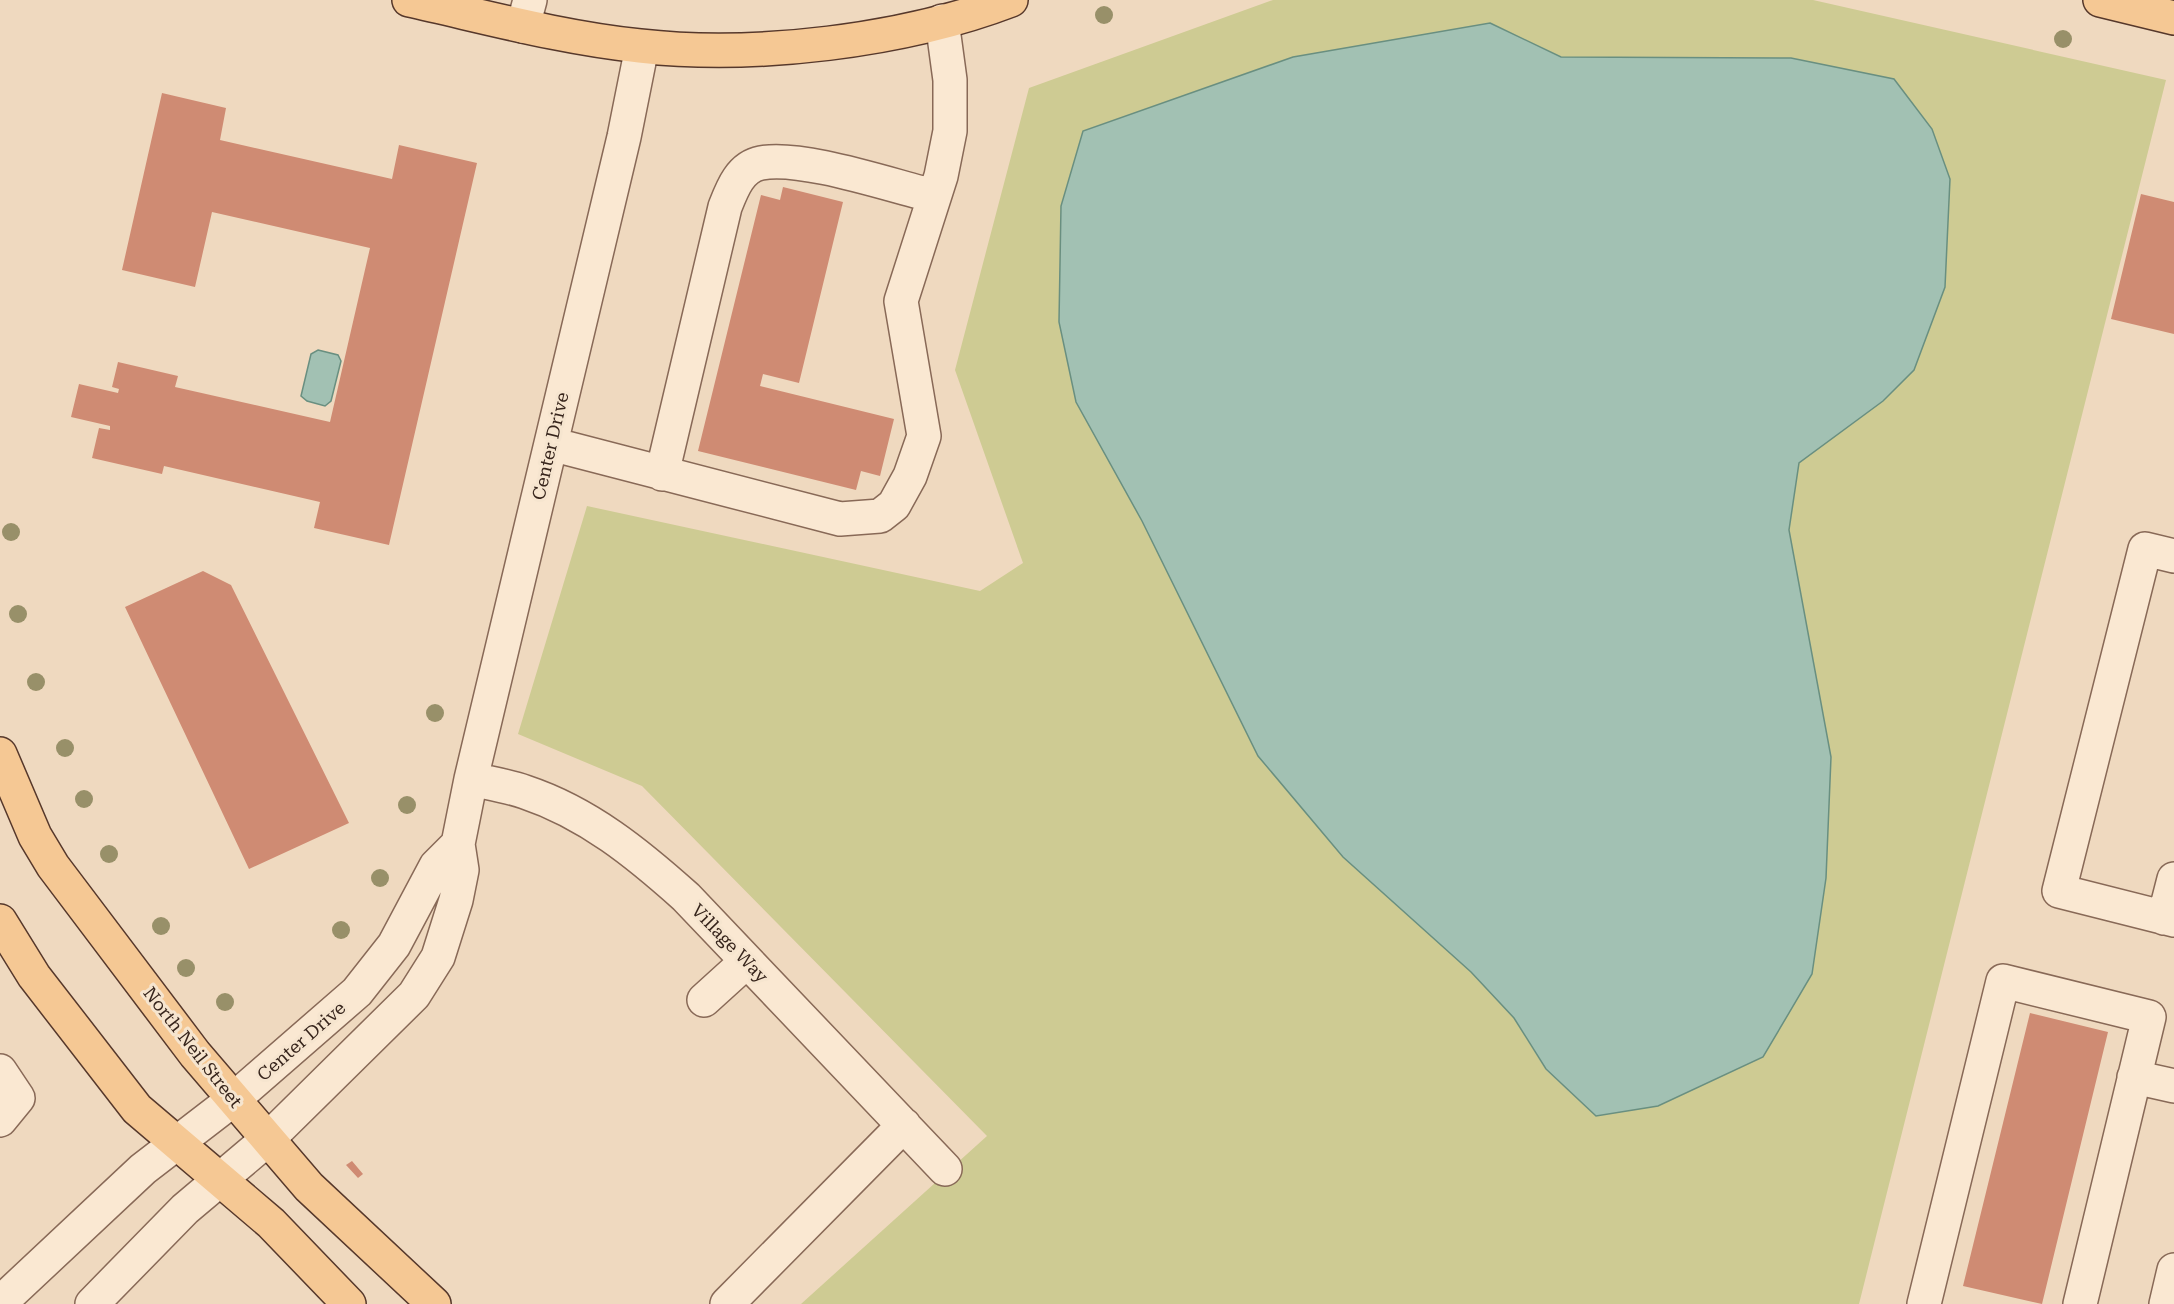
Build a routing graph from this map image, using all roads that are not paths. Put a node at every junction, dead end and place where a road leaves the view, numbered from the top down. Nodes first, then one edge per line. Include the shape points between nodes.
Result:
1 (409, 0) edge
2 (1011, 0) edge
3 (2100, 0) edge
4 (526, 13) edge
5 (2174, 18) edge
6 (942, 21) junction
7 (642, 47) junction
8 (934, 196) junction
9 (551, 444) junction
10 (662, 474) junction
11 (2174, 556) edge
12 (0, 754) edge
13 (471, 779) junction
14 (458, 844) junction
15 (2174, 879) edge
16 (2169, 919) edge
17 (0, 921) edge
18 (747, 961) junction
19 (704, 1000) dead end
20 (0, 1071) edge
21 (2134, 1077) junction
22 (2174, 1086) edge
23 (234, 1100) junction
24 (0, 1120) edge
25 (904, 1125) junction
26 (268, 1139) junction
27 (177, 1143) junction
28 (945, 1169) dead end
29 (219, 1179) junction
30 (2174, 1270) edge
31 (0, 1303) edge
32 (92, 1304) edge
33 (349, 1304) edge
34 (434, 1304) edge
35 (727, 1304) edge
36 (1924, 1304) edge
37 (2080, 1304) edge
38 (2166, 1304) edge

1 - 4 main road
2 - 6 main road
3 - 5 main road
4 - 7 main road
6 - 7 main road via 829,43 736,50
6 - 8 street via 950,80 951,131
7 - 9 street, Center Drive
8 - 10 street via 803,164 760,163 735,180 725,207
8 - 10 street via 901,301 924,436 910,476 894,505 880,516 840,519
9 - 10 street
9 - 13 street, Center Drive
11 - 16 street via 2145,549 2059,891
12 - 23 main road, North Neil Street via 34,836 53,866
13 - 14 street, Center Drive
13 - 18 street, Village Way via 525,792 609,833 643,857
14 - 23 street, Center Drive via 436,866 394,945 357,992
14 - 26 street, Center Drive via 462,870 438,957 414,994
15 - 16 street
17 - 27 main road via 34,976 129,1101
18 - 19 street
18 - 25 street, Village Way
20 - 24 street via 18,1098
21 - 22 street
21 - 36 street via 2149,1017 2003,981
21 - 37 street
23 - 26 main road, North Neil Street
23 - 27 street, Center Drive
25 - 28 street, Village Way
25 - 35 street
26 - 29 street, Center Drive
26 - 34 main road, North Neil Street via 324,1202
27 - 29 main road
27 - 31 street, Center Drive via 143,1169
29 - 32 street, Center Drive
29 - 33 main road via 271,1223
30 - 38 street

